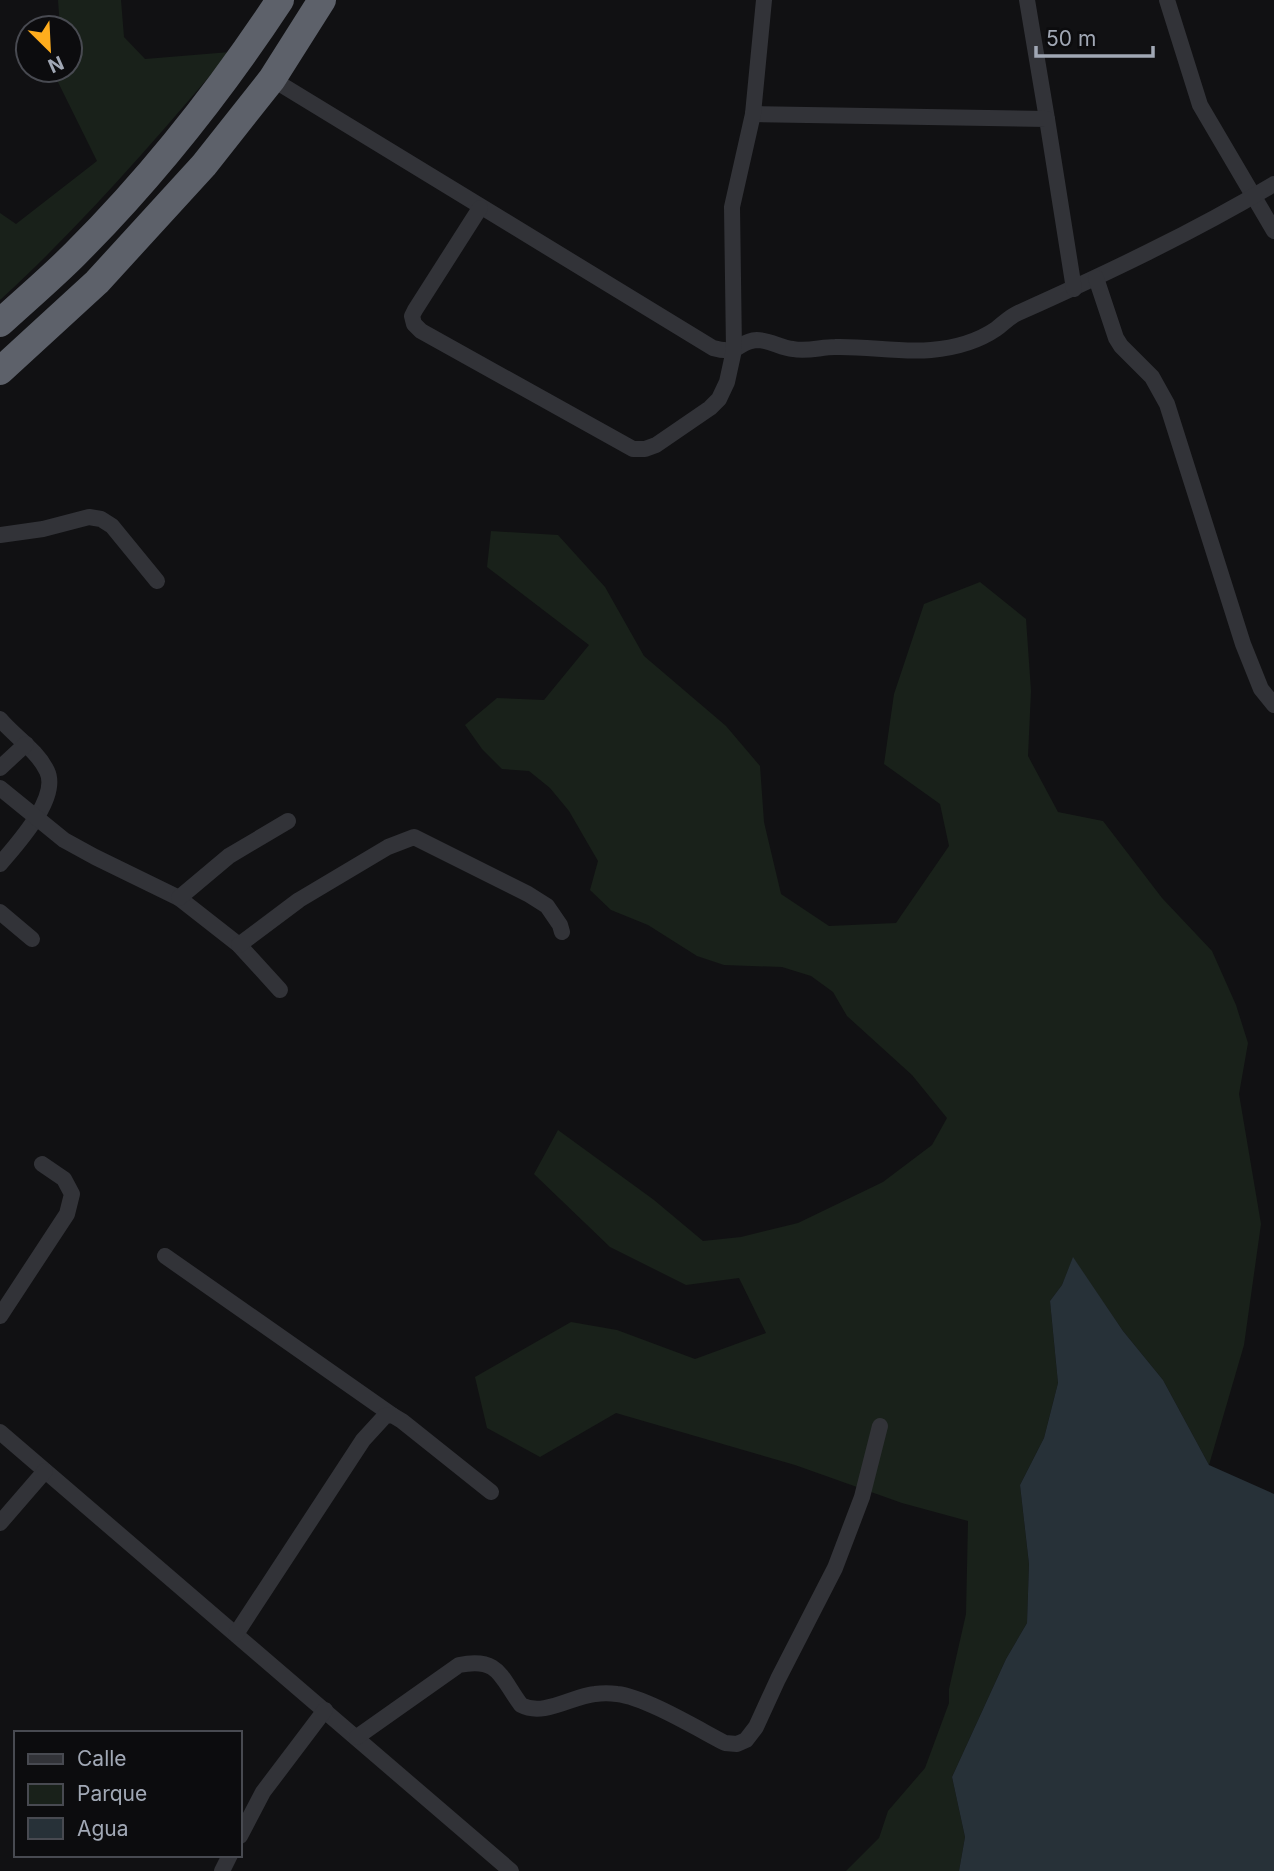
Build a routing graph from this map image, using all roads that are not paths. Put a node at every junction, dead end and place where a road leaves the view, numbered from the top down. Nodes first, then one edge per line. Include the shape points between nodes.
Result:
1 (280, 0) edge
2 (322, 0) edge
3 (764, 0) edge
4 (1027, 0) edge
5 (1167, 0) edge
6 (272, 79) junction
7 (753, 114) junction
8 (1047, 119) junction
9 (1274, 184) edge
10 (1255, 196) junction
11 (480, 208) junction
12 (1274, 231) edge
13 (1097, 278) junction
14 (1074, 289) junction
15 (0, 323) edge
16 (734, 350) junction
17 (0, 371) edge
18 (0, 536) edge
19 (157, 581) dead end
20 (1274, 705) edge
21 (0, 719) edge
22 (26, 744) junction
23 (0, 768) edge
24 (0, 788) edge
25 (36, 818) junction
26 (288, 821) dead end
27 (0, 864) edge
28 (179, 898) junction
29 (0, 912) edge
30 (562, 932) dead end
31 (32, 939) dead end
32 (239, 945) junction
33 (280, 990) dead end
34 (42, 1164) dead end
35 (165, 1256) dead end
36 (0, 1316) edge
37 (392, 1416) junction
38 (880, 1426) dead end
39 (0, 1432) edge
40 (45, 1471) junction
41 (491, 1492) dead end
42 (0, 1523) edge
43 (236, 1634) junction
44 (325, 1710) junction
45 (357, 1737) junction
46 (242, 1832) edge
47 (511, 1871) edge

1 - 15 highway via 243,57 173,147 75,254
2 - 6 highway
3 - 7 street
4 - 8 street
5 - 10 street via 1200,105
6 - 11 street
6 - 17 highway via 204,165 97,282
7 - 8 street
7 - 16 street via 732,207
8 - 14 street
9 - 10 street
10 - 12 street
10 - 13 street
11 - 16 street via 713,348
11 - 16 street via 415,310 414,324 570,415 633,449 656,445 719,399
13 - 14 street
13 - 20 street via 1116,338 1152,377 1167,404 1243,644 1261,689
14 - 16 street via 1013,315 970,342 930,350 834,346 804,350 758,340
18 - 19 street via 89,517 101,519
21 - 22 street
22 - 23 street
22 - 25 street via 49,779
24 - 25 street
25 - 27 street
25 - 28 street via 95,858
26 - 28 street via 229,856
28 - 32 street
29 - 31 street
30 - 32 street via 547,906 414,837 388,847 299,900
32 - 33 street
34 - 36 street via 64,1179 72,1194 67,1214
35 - 37 street
37 - 41 street
37 - 43 street via 385,1416 363,1440
38 - 45 street via 862,1497 835,1568 746,1740 725,1743 618,1694 594,1693 545,1707 526,1707 494,1667 474,1662 459,1665
39 - 40 street
40 - 42 street
40 - 43 street
43 - 44 street
44 - 45 street
44 - 46 street via 263,1792
45 - 47 street

